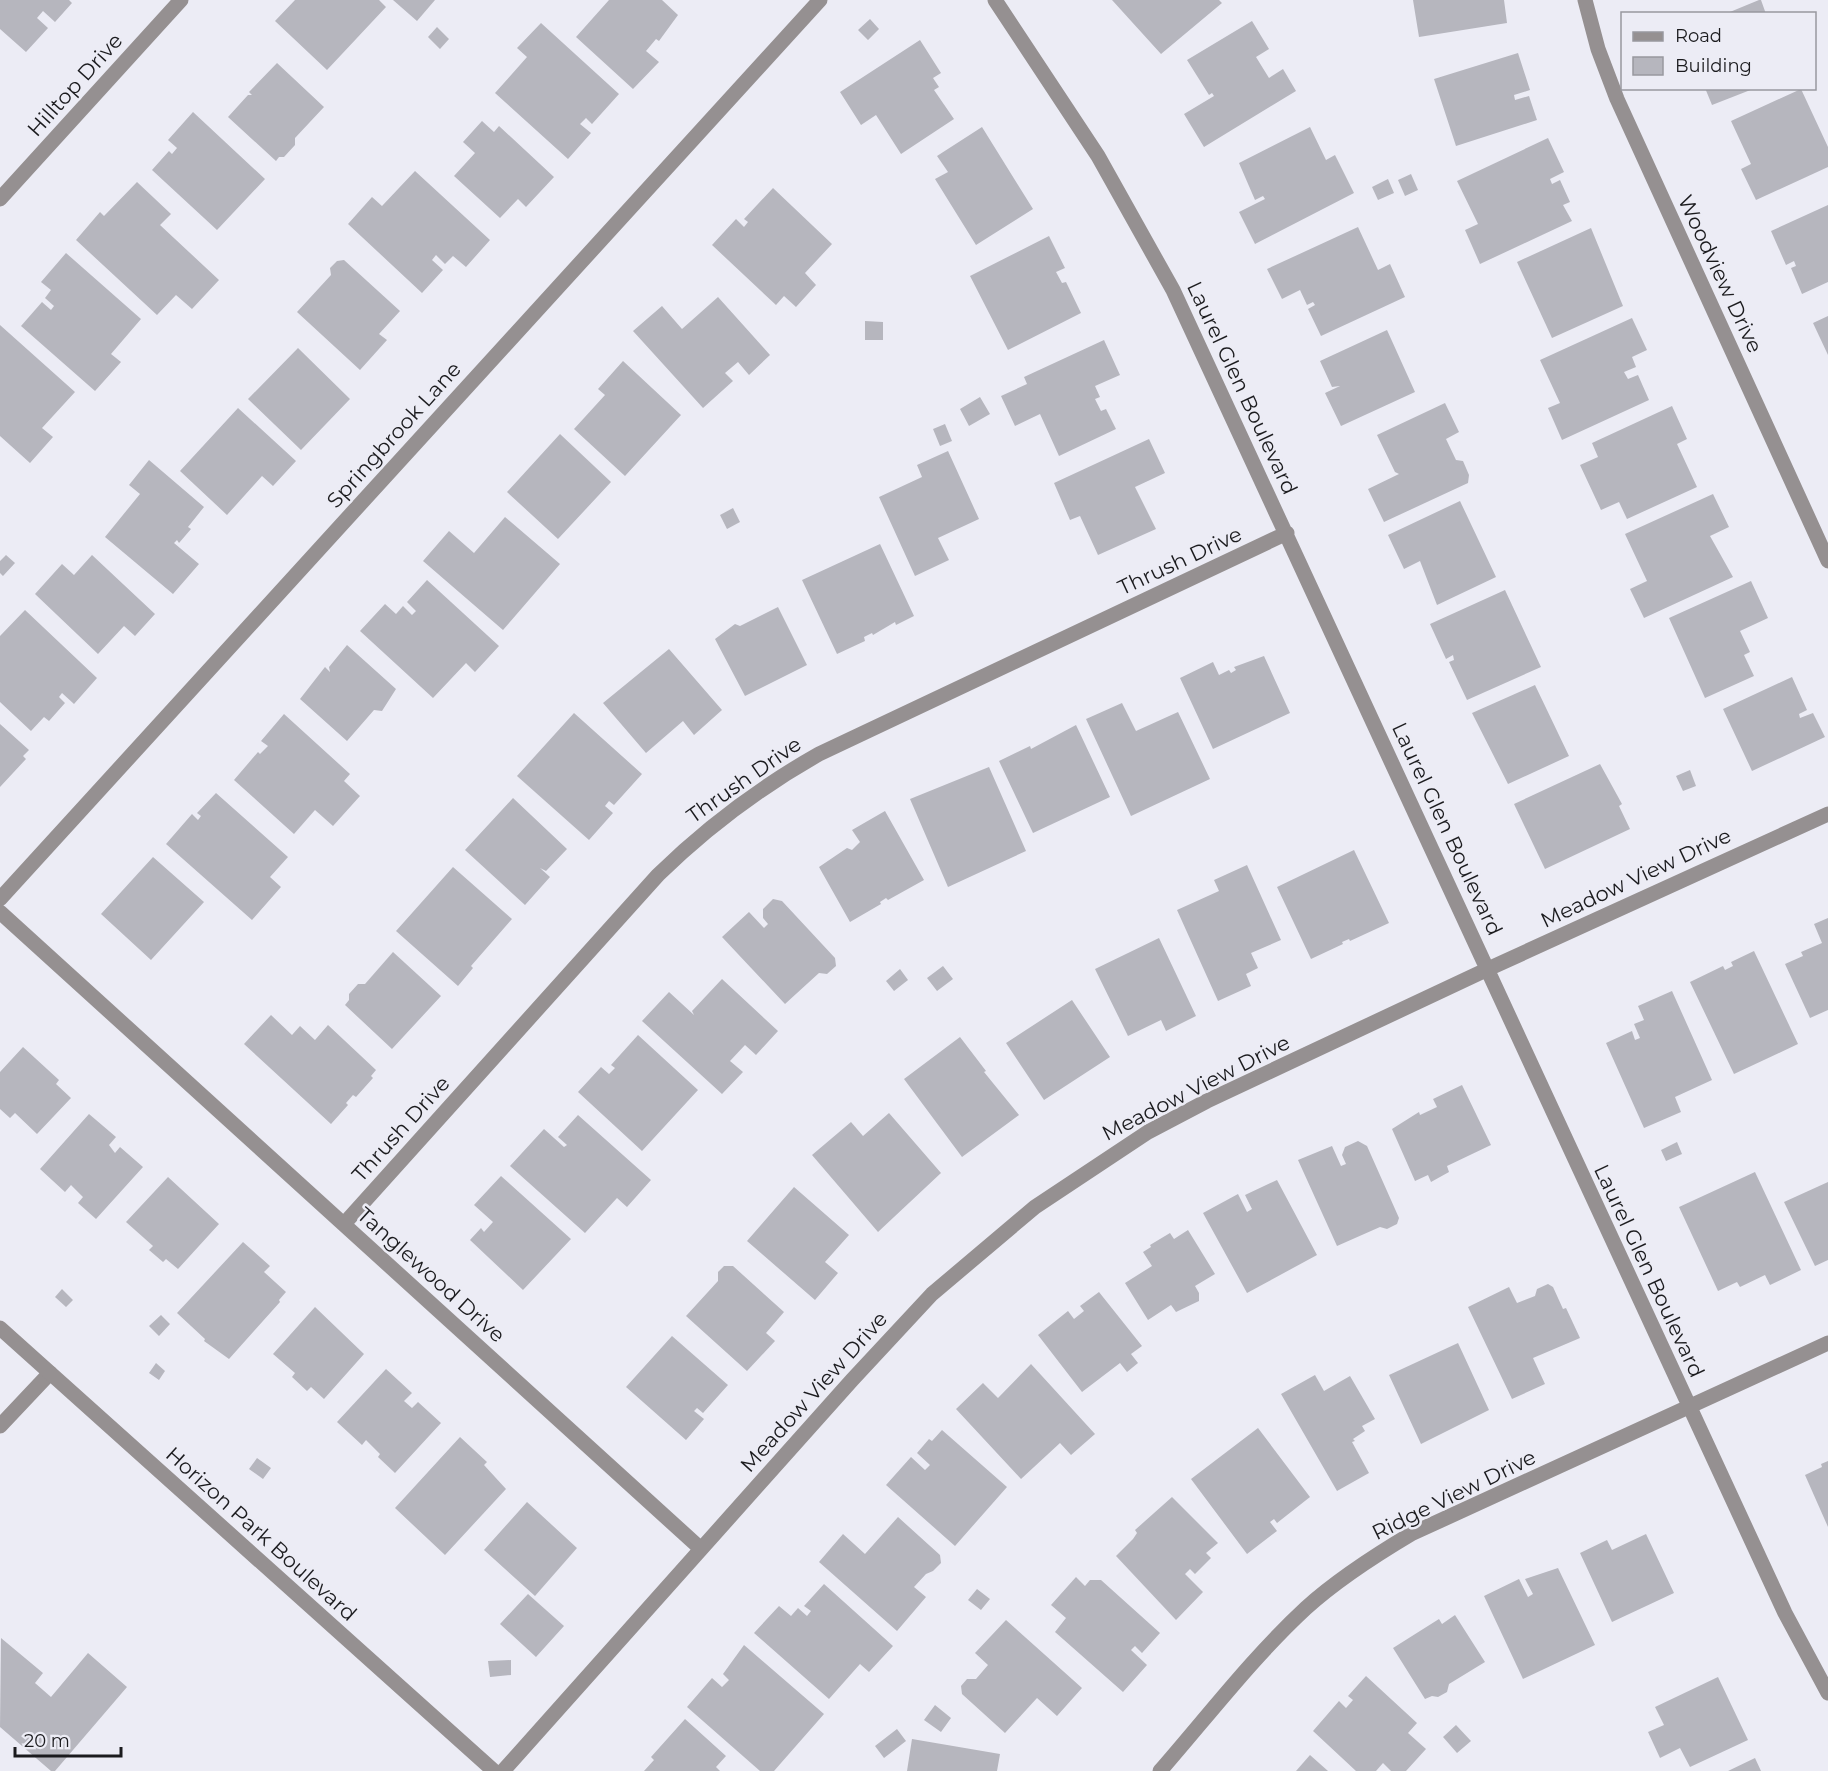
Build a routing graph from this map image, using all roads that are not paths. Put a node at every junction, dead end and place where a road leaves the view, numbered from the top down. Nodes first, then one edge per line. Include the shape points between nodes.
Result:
1 (181, 0) edge
2 (820, 0) edge
3 (995, 0) edge
4 (1585, 0) edge
5 (0, 199) edge
6 (1287, 533) junction
7 (1828, 561) edge
8 (1828, 814) edge
9 (0, 899) edge
10 (0, 912) edge
11 (1488, 969) junction
12 (344, 1224) junction
13 (0, 1328) edge
14 (1828, 1343) edge
15 (50, 1373) junction
16 (1689, 1408) junction
17 (0, 1426) edge
18 (701, 1549) junction
19 (1828, 1694) edge
20 (494, 1771) edge
21 (502, 1771) edge
22 (1160, 1771) edge

1 - 5 street, Hilltop Drive
2 - 9 street, Springbrook Lane
3 - 6 street, Laurel Glen Boulevard via 1098,156 1173,290
4 - 7 street, Woodview Drive via 1617,99
6 - 11 street, Laurel Glen Boulevard
6 - 12 street, Thrush Drive via 819,754 734,808 658,875
8 - 11 street, Meadow View Drive
10 - 12 street, Tanglewood Drive
11 - 16 street, Laurel Glen Boulevard
11 - 18 street, Meadow View Drive via 1207,1101 1148,1132 1035,1207 932,1294
12 - 18 street, Tanglewood Drive
13 - 15 street, Horizon Park Boulevard
14 - 16 street, Ridge View Drive
15 - 17 street
15 - 20 street, Horizon Park Boulevard
16 - 19 street, Laurel Glen Boulevard via 1785,1613
16 - 22 street, Ridge View Drive via 1411,1534 1374,1556 1307,1607 1277,1637
18 - 21 street, Meadow View Drive

